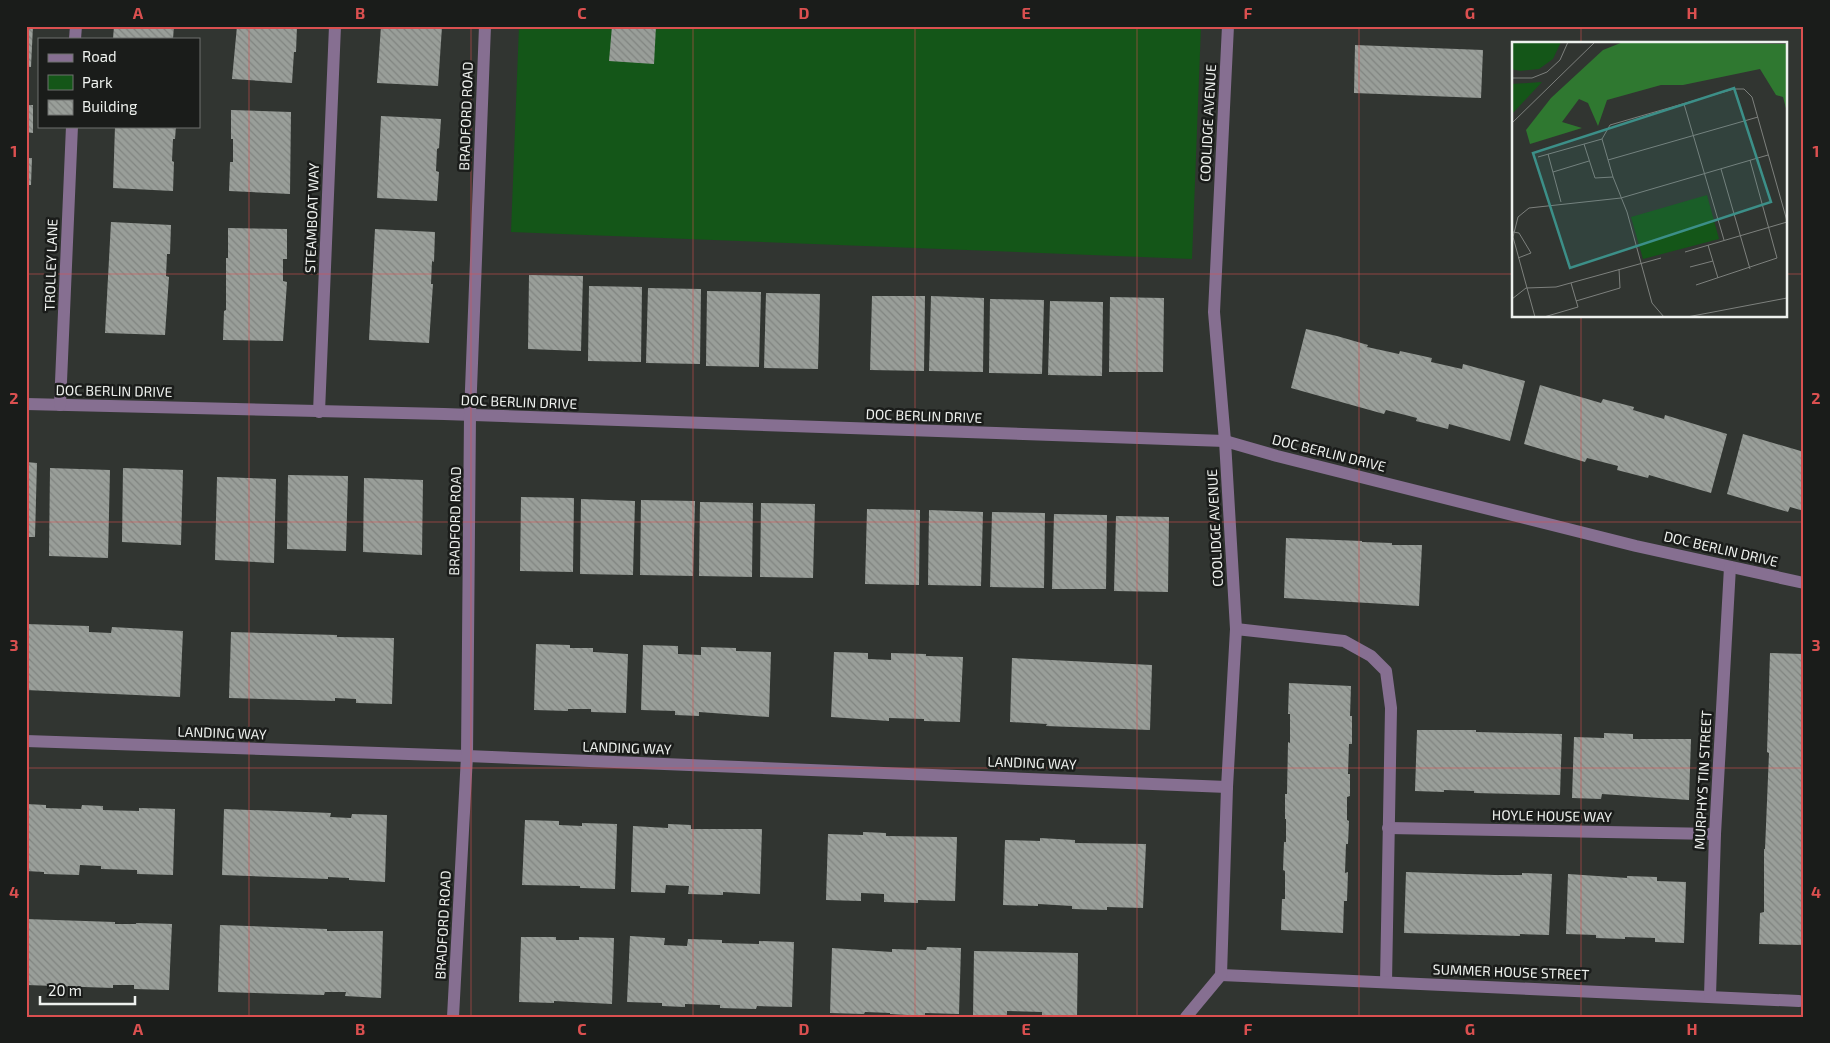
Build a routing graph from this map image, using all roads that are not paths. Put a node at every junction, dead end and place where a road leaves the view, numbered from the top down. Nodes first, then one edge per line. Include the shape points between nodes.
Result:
1 (335, 26) edge
2 (485, 26) edge
3 (1228, 26) edge
4 (72, 128) edge
5 (26, 404) edge
6 (60, 405) junction
7 (319, 412) junction
8 (470, 415) junction
9 (1226, 441) junction
10 (1730, 566) junction
11 (1804, 583) edge
12 (1236, 629) junction
13 (26, 742) edge
14 (467, 756) junction
15 (1227, 787) junction
16 (1388, 828) junction
17 (1715, 834) junction
18 (1221, 975) junction
19 (1386, 982) junction
20 (1710, 996) junction
21 (1799, 1001) dead end
22 (453, 1017) edge
23 (1186, 1017) edge

1 - 7 street, STEAMBOAT WAY
2 - 8 street, BRADFORD ROAD
3 - 9 street, COOLIDGE AVENUE via 1214,312
4 - 6 street, TROLLEY LANE
5 - 6 street, DOC BERLIN DRIVE
6 - 7 street, DOC BERLIN DRIVE
7 - 8 street, DOC BERLIN DRIVE
8 - 9 street, DOC BERLIN DRIVE
8 - 14 street, BRADFORD ROAD
9 - 10 street, DOC BERLIN DRIVE via 1636,546
9 - 12 street, COOLIDGE AVENUE
10 - 11 street, DOC BERLIN DRIVE
10 - 17 street, MURPHYS TIN STREET
12 - 15 street, COOLIDGE AVENUE
12 - 16 street via 1344,641 1371,656 1386,671 1391,708
13 - 14 street, LANDING WAY
14 - 15 street, LANDING WAY
14 - 22 street, BRADFORD ROAD
15 - 18 street, COOLIDGE AVENUE
16 - 17 street, HOYLE HOUSE WAY
16 - 19 street
17 - 20 street, MURPHYS TIN STREET
18 - 19 street, SUMMER HOUSE STREET
18 - 23 street
19 - 20 street, SUMMER HOUSE STREET
20 - 21 street, SUMMER HOUSE STREET

